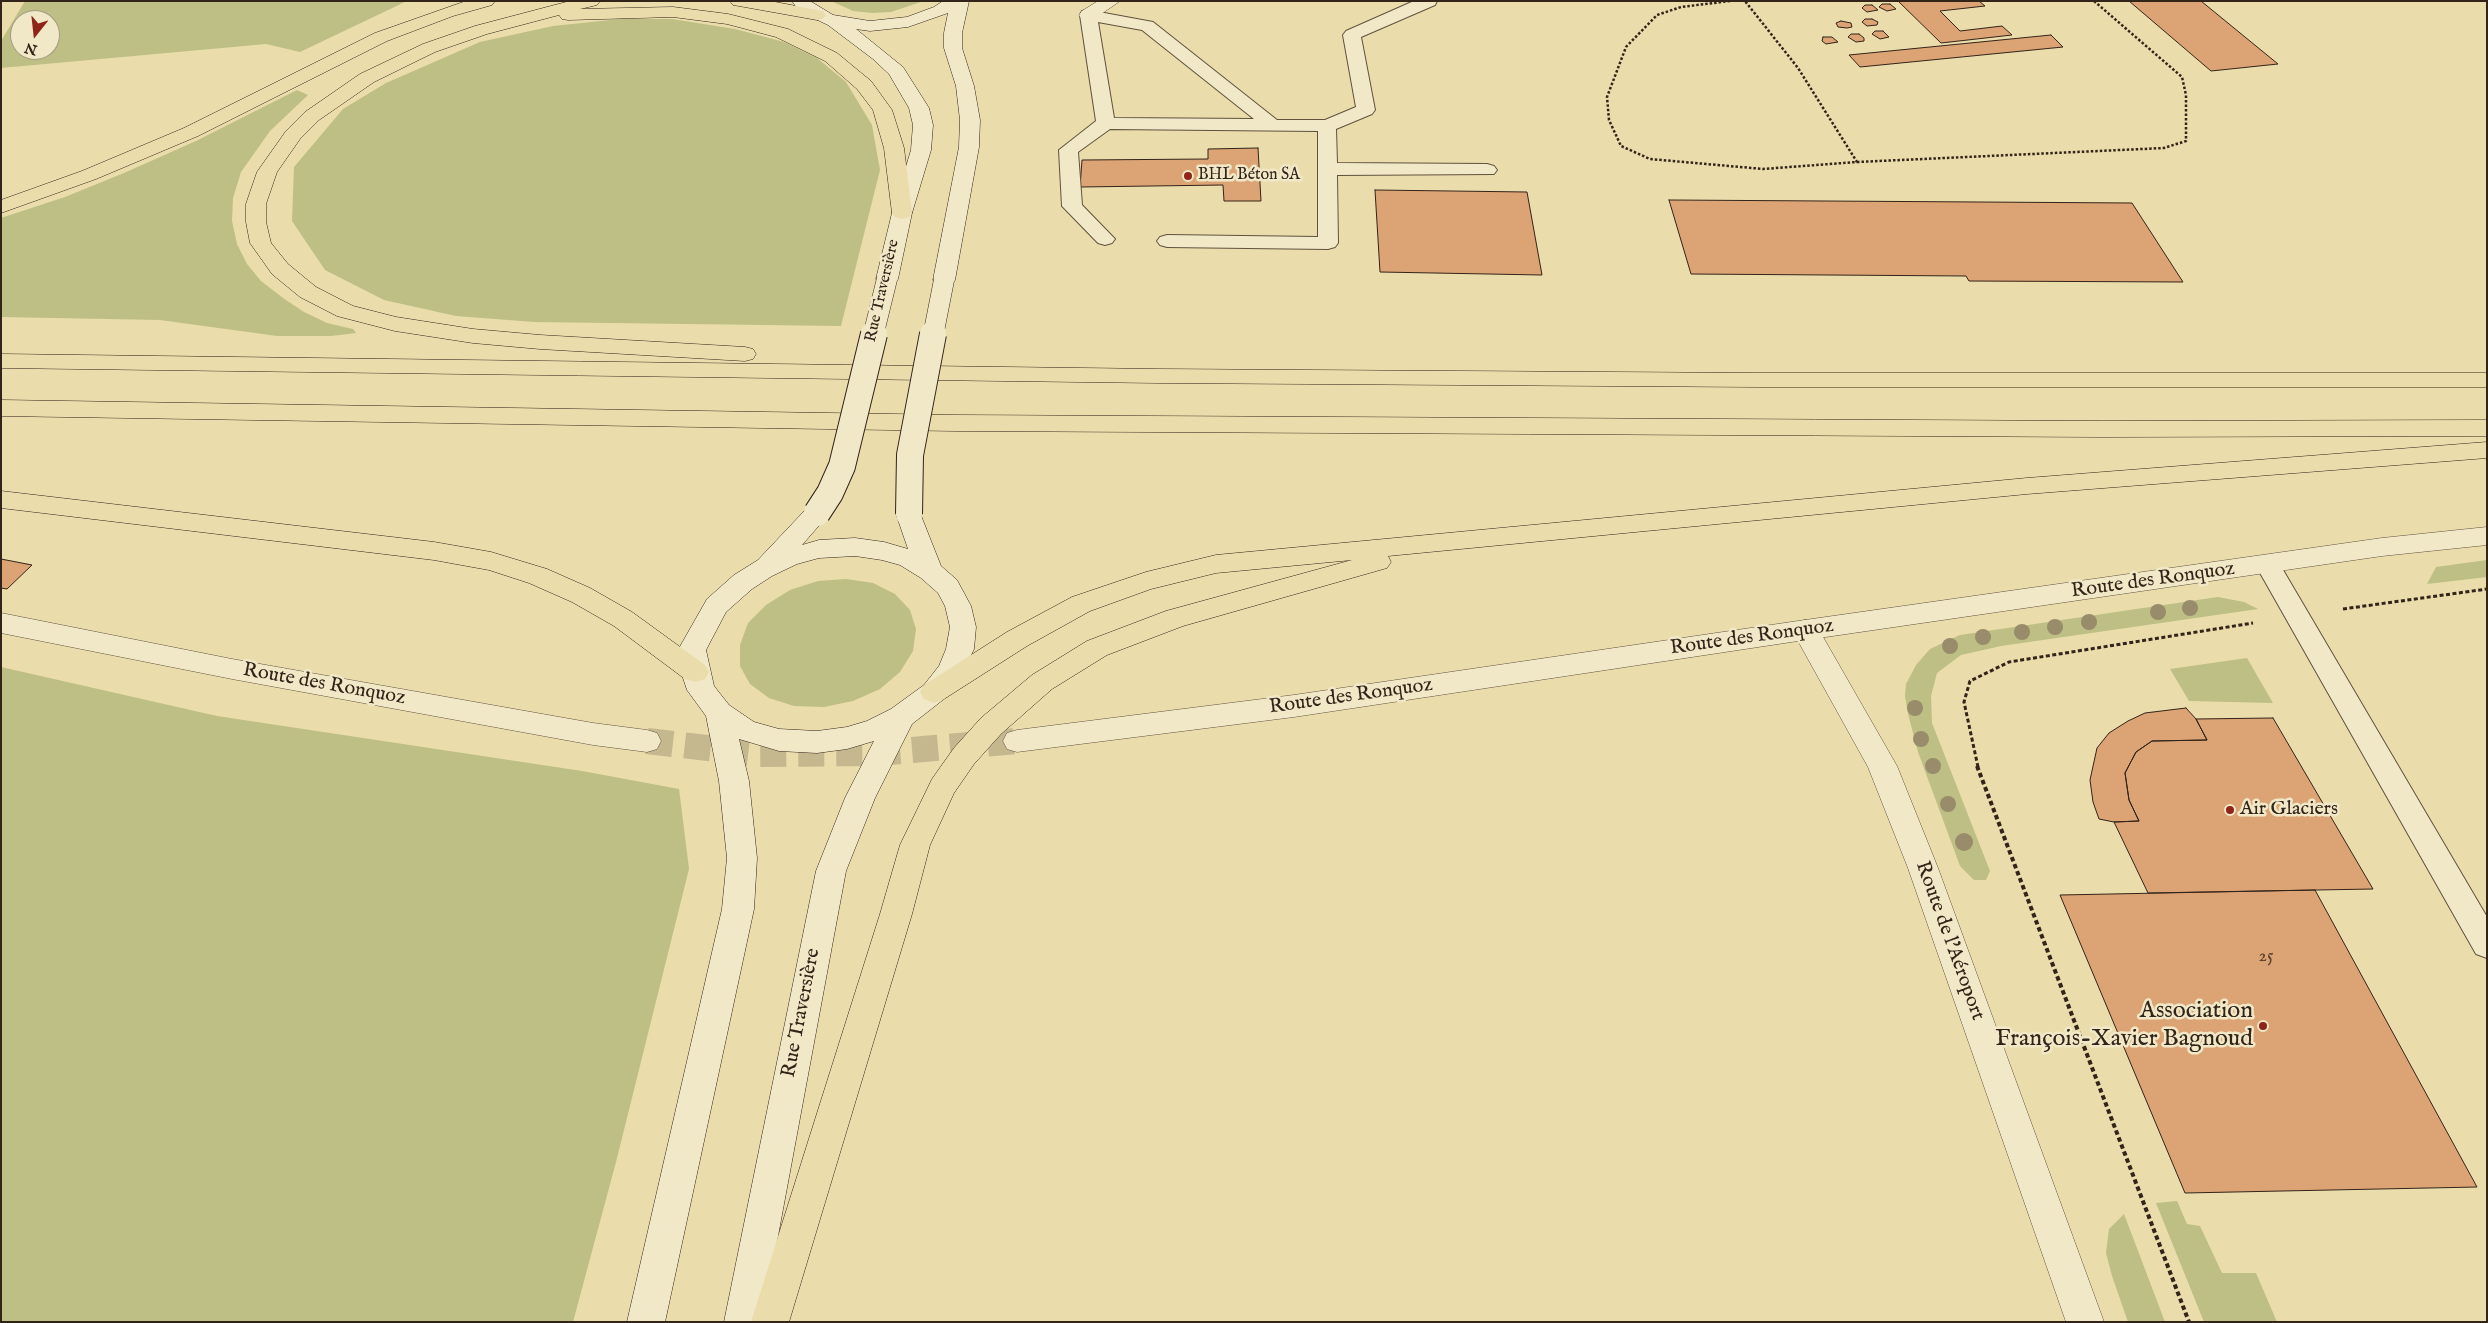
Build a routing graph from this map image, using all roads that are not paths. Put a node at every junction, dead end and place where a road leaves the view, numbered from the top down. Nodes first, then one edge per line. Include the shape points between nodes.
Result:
1 (486, 1) edge
2 (591, 1) edge
3 (739, 1) edge
4 (801, 1) edge
5 (956, 1) edge
6 (960, 1) edge
7 (1110, 1) edge
8 (1429, 1) edge
9 (817, 15) junction
10 (1088, 16) junction
11 (510, 22) junction
12 (835, 22) junction
13 (1106, 123) junction
14 (1272, 125) junction
15 (1327, 126) junction
16 (1328, 169) junction
17 (1487, 170) dead end
18 (1, 207) edge
19 (902, 213) junction
20 (1105, 239) dead end
21 (1166, 241) dead end
22 (1, 361) edge
23 (1158, 376) junction
24 (2487, 380) edge
25 (1, 408) edge
26 (2487, 428) edge
27 (2487, 450) edge
28 (1, 499) edge
29 (2487, 536) edge
30 (1477, 540) junction
31 (2267, 564) junction
32 (763, 569) junction
33 (930, 571) junction
34 (1, 624) edge
35 (1805, 630) junction
36 (695, 672) junction
37 (934, 692) junction
38 (718, 713) junction
39 (901, 717) junction
40 (647, 741) tunnel mouth
41 (1017, 741) tunnel mouth
42 (2477, 912) edge
43 (2487, 945) edge
44 (646, 1322) edge
45 (743, 1322) edge
46 (770, 1322) edge
47 (2085, 1322) edge

1 - 18 highway via 381,37 183,135 89,175
2 - 11 highway
3 - 9 highway
4 - 9 main road
5 - 12 main road via 940,11 908,22 870,26
6 - 33 main road, bridge via 952,33 953,48 965,86 970,120 969,147 908,476 909,514
7 - 10 main road
8 - 15 lane via 1352,35 1366,110
9 - 12 main road
10 - 13 lane
10 - 14 lane via 1147,26
11 - 19 highway via 591,13 693,14 764,27 816,48 855,76 882,110 894,148
11 - 23 highway via 456,38 409,58 350,89 312,116 284,147 268,172 256,204 258,234 280,269 328,304 365,317 434,331 550,343
12 - 19 main road, Rue Traversière via 896,71 918,108 923,125 921,150
13 - 14 lane
13 - 20 lane via 1068,150 1072,206
14 - 15 lane
15 - 16 lane
16 - 17 lane
16 - 21 lane via 1328,243
19 - 32 main road, Rue Traversière, bridge via 842,466 817,514
22 - 23 highway
23 - 24 highway
25 - 26 highway via 955,423
27 - 30 highway via 2027,486
28 - 36 highway via 434,551 491,561 538,576 581,595 624,619
29 - 31 main road, Route des Ronquoz
30 - 37 highway via 1282,557 1174,572 1081,604 1017,639
30 - 46 highway via 1290,584 1129,634 1097,648 1042,682 969,750 942,787 915,846
31 - 35 main road, Route des Ronquoz
31 - 42 lane
32 - 33 main road, Rue Traversière via 789,557 820,549 855,547 901,556
32 - 36 main road, Rue Traversière via 716,606 692,650
33 - 37 main road, Rue Traversière via 948,587 958,606 963,627 960,649 950,671
34 - 40 main road, Route des Ronquoz via 232,669
35 - 41 main road, Route des Ronquoz via 1294,706
35 - 47 main road, Route de l'Aéroport via 1882,766 1923,868
36 - 38 main road, Rue Traversière via 702,690
37 - 39 main road, Rue Traversière
38 - 39 main road, Rue Traversière via 745,730 779,740 817,742 875,730
38 - 44 main road, Rue Traversière via 734,781 741,848 738,909
39 - 45 main road, Rue Traversière via 860,798 831,871
42 - 43 lane

